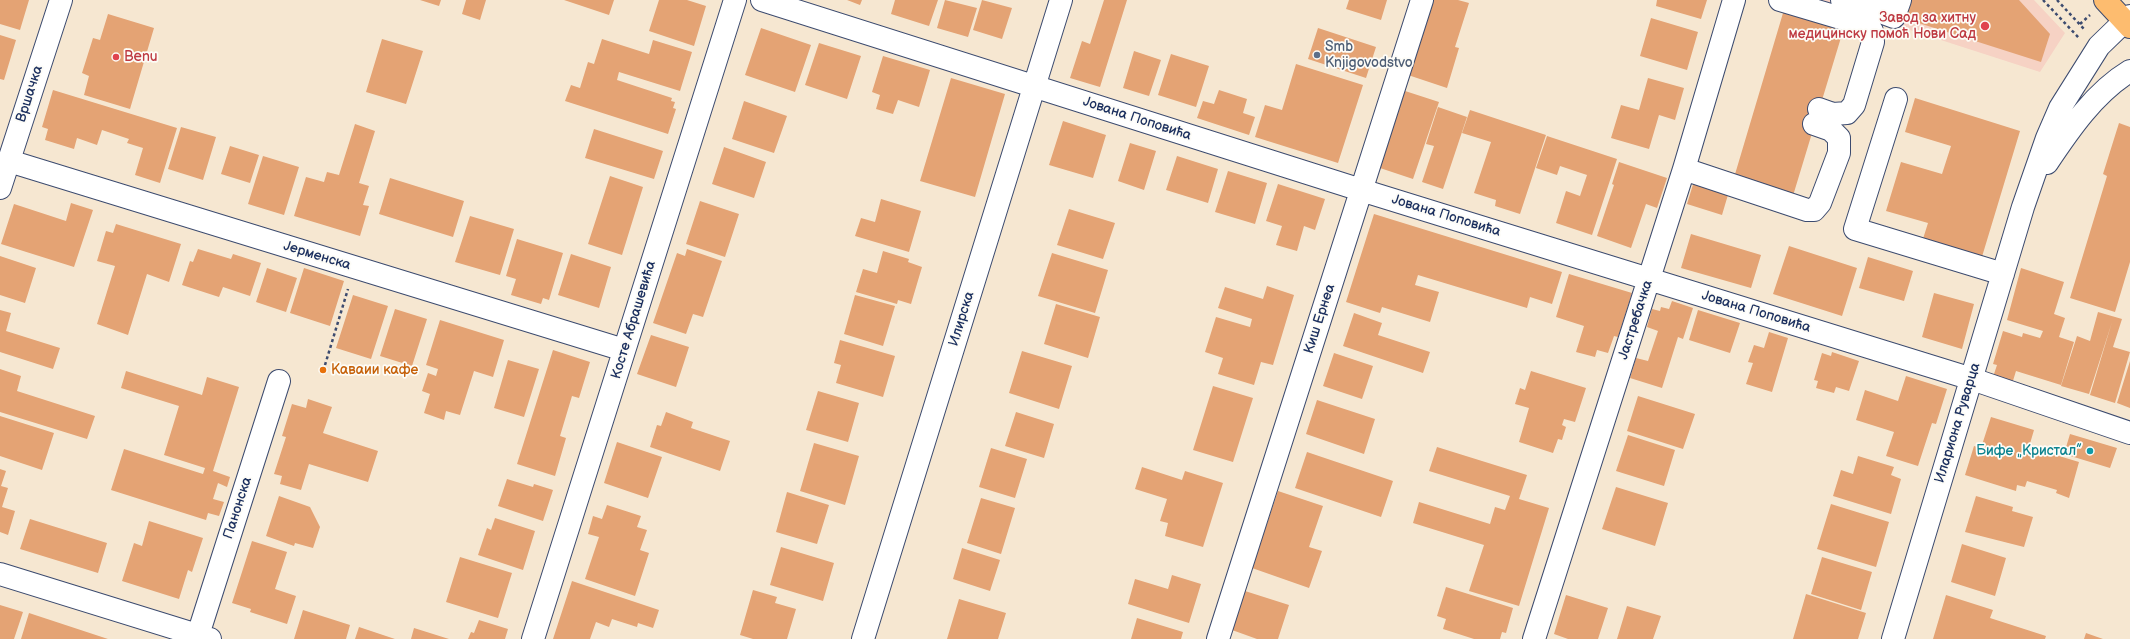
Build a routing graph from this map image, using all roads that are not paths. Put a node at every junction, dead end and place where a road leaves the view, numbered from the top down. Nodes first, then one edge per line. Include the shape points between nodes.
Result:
1 (61, 0) edge
2 (734, 0) edge
3 (762, 0) edge
4 (1061, 0) edge
5 (1422, 0) edge
6 (1734, 0) edge
7 (1780, 0) edge
8 (1842, 0) edge
9 (1900, 0) edge
10 (2105, 0) edge
11 (1880, 6) edge
12 (2128, 22) edge
13 (2130, 71) edge
14 (1033, 86) junction
15 (1896, 99) dead end
16 (9, 161) junction
17 (1684, 169) junction
18 (0, 188) edge
19 (1361, 190) junction
20 (2023, 206) junction
21 (2003, 274) junction
22 (1650, 278) junction
23 (624, 350) junction
24 (1972, 379) junction
25 (279, 381) dead end
26 (2130, 433) edge
27 (0, 574) edge
28 (204, 637) edge
29 (533, 639) edge
30 (863, 639) edge
31 (1218, 639) edge
32 (1534, 639) edge
33 (1893, 639) edge

1 - 16 street, Вршачка
2 - 23 street, Косте Абрашевића
3 - 14 street, Јована Поповића
4 - 14 street, Илирска
5 - 19 street, Киш Ернеа
6 - 17 street, Јастребачка
7 - 17 street via 1864,25 1872,31 1873,42 1854,105 1847,113 1817,117 1839,138 1839,153 1820,203 1814,210 1807,210
8 - 11 street
9 - 11 street via 1894,17
10 - 12 main road
12 - 20 street, Илариона Руварца via 2099,46 2060,108
13 - 20 street, Илариона Руварца via 2098,97 2065,136
14 - 19 street, Јована Поповића
14 - 30 street, Илирска
15 - 21 street via 1856,229
16 - 18 street, Вршачка
16 - 23 street, Јерменска
17 - 22 street, Јастребачка
19 - 22 street, Јована Поповића
19 - 31 street, Киш Ернеа
20 - 21 street, Илариона Руварца
21 - 24 street, Илариона Руварца
22 - 24 street, Јована Поповића
22 - 32 street, Јастребачка
23 - 29 street, Косте Абрашевића
24 - 26 street, Јована Поповића
24 - 33 street, Илариона Руварца
25 - 28 street, Панонска
27 - 28 street, Панонска

